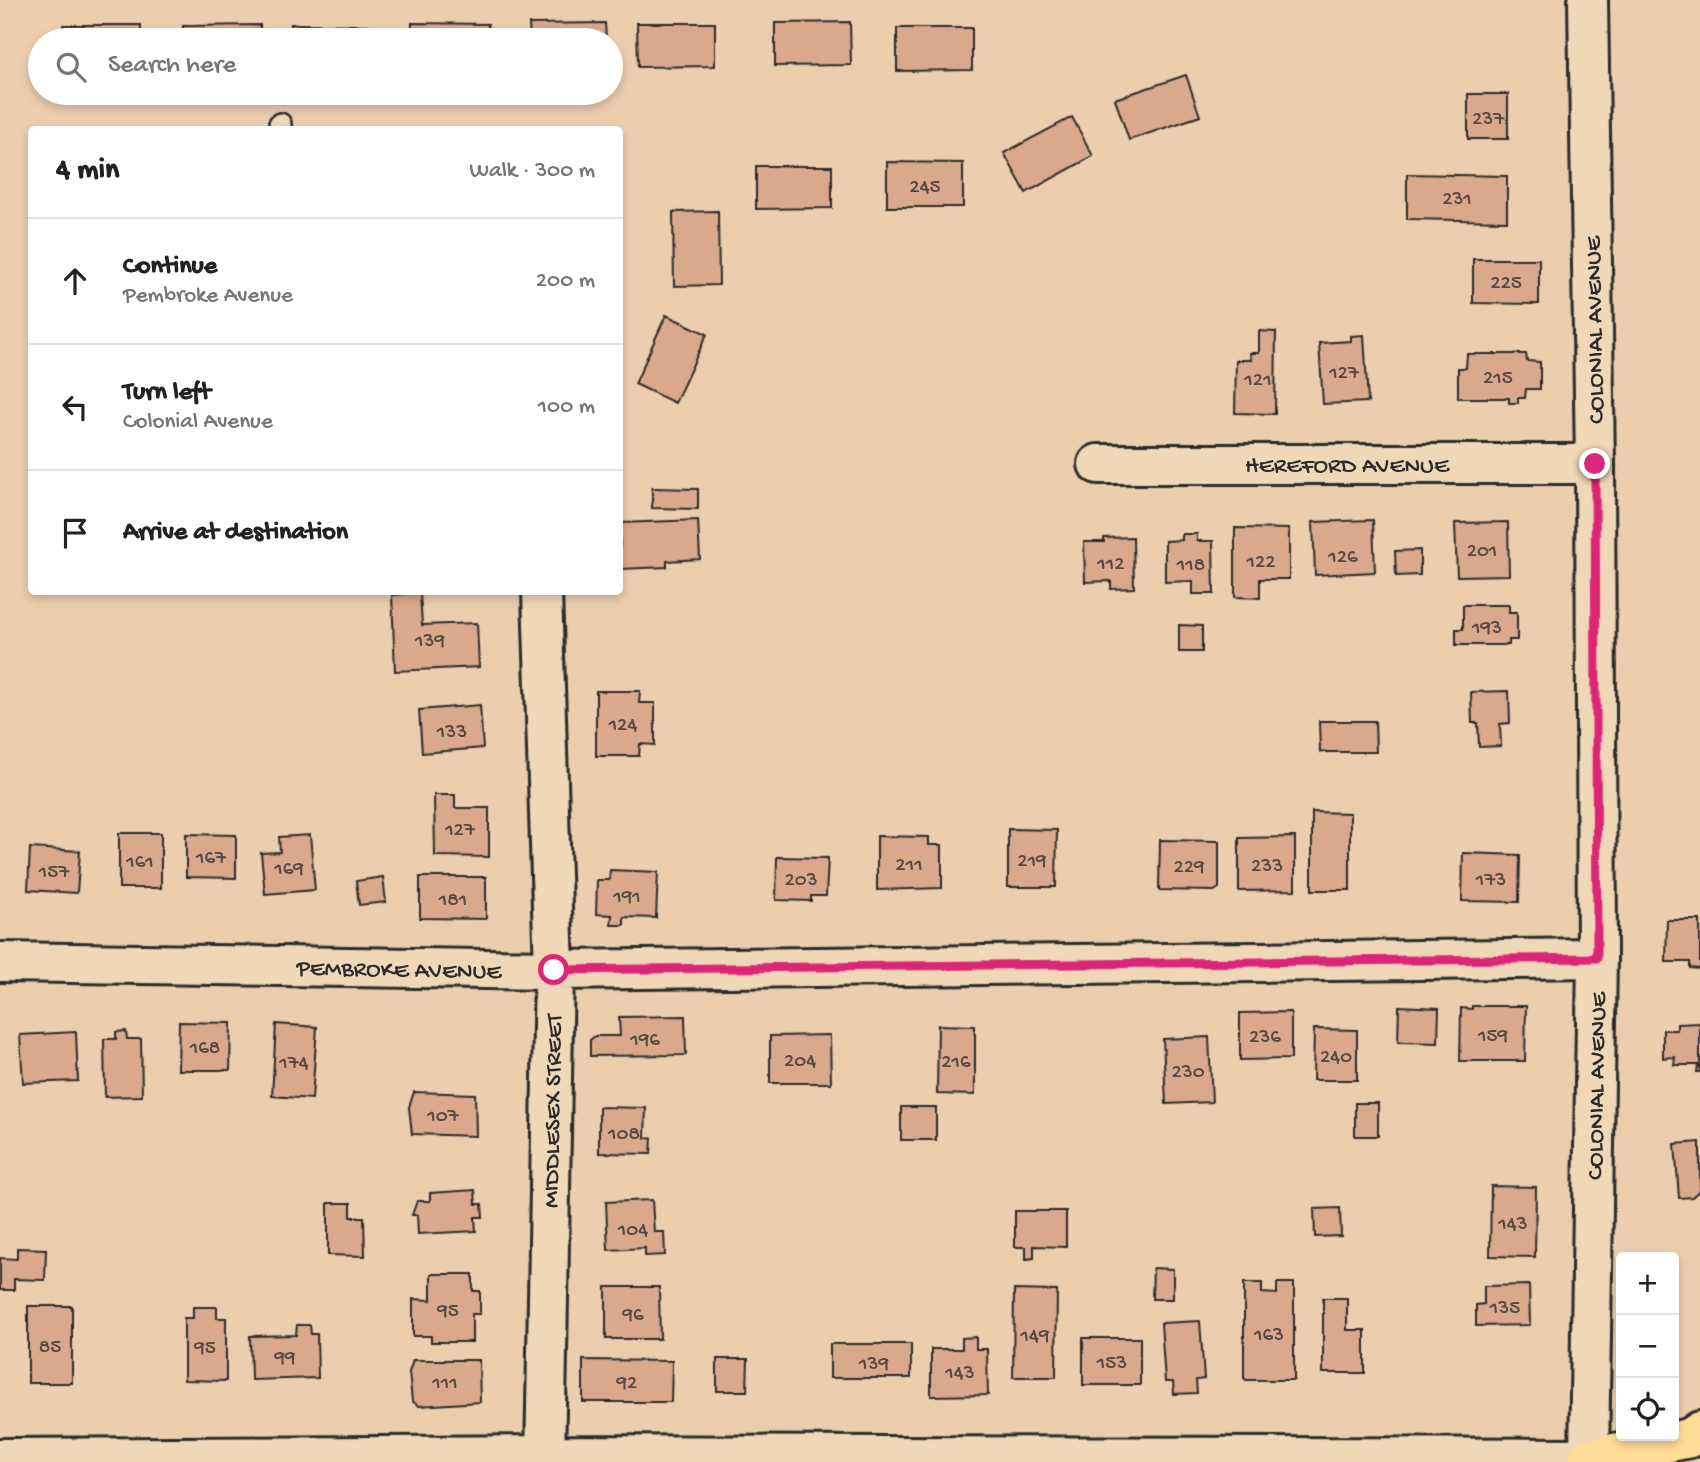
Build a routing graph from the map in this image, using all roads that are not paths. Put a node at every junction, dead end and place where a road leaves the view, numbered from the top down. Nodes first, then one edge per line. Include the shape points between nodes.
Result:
1 (1588, 0) edge
2 (1098, 464) dead end
3 (1595, 464) junction
4 (542, 595) edge
5 (1597, 958) junction
6 (0, 962) edge
7 (554, 970) junction
8 (1700, 1432) edge
9 (0, 1458) edge
10 (545, 1458) edge
11 (1589, 1458) junction

1 - 3 street, COLONIAL AVENUE
2 - 3 street, HEREFORD AVENUE
3 - 5 street, COLONIAL AVENUE
4 - 7 street, MIDDLESEX STREET
5 - 7 street, PEMBROKE AVENUE
5 - 11 street, COLONIAL AVENUE
6 - 7 street, PEMBROKE AVENUE
7 - 10 street, MIDDLESEX STREET
8 - 11 highway via 1690,1438
9 - 10 street
10 - 11 street

